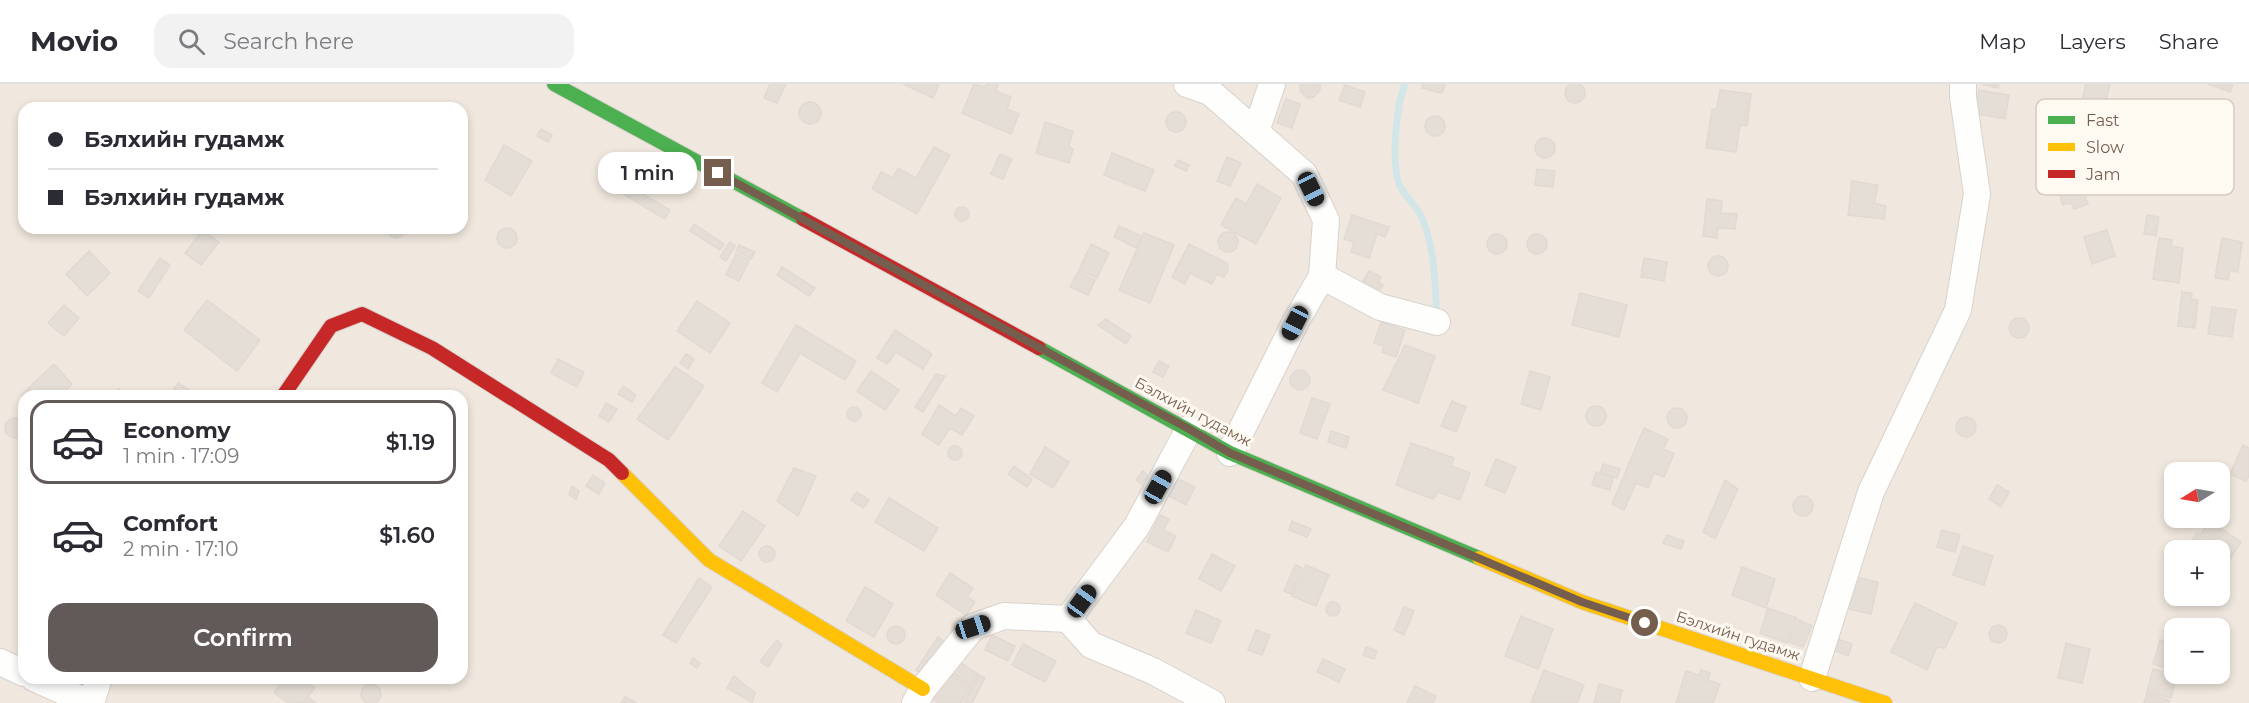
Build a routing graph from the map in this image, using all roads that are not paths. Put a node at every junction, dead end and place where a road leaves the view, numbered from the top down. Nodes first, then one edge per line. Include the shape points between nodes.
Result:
1 (554, 84) edge
2 (1187, 84) edge
3 (1272, 84) edge
4 (1963, 84) edge
5 (1256, 132) junction
6 (1322, 276) junction
7 (1437, 322) dead end
8 (287, 390) edge
9 (1189, 429) junction
10 (1230, 453) junction
11 (1068, 619) junction
12 (0, 662) edge
13 (18, 670) edge
14 (1812, 678) junction
15 (47, 684) edge
16 (97, 684) edge
17 (919, 696) edge
18 (90, 703) edge
19 (1212, 703) edge
20 (1885, 703) edge

1 - 9 main road, Бэлхийн гудамж
2 - 5 street via 1210,92
3 - 5 street
4 - 14 street via 1977,194 1958,310 1871,492
5 - 6 street via 1304,174 1326,220
6 - 7 street via 1380,307
6 - 10 street
8 - 17 main road via 331,326 362,314 432,348 609,460 709,560
9 - 10 main road, Бэлхийн гудамж
9 - 11 street via 1137,526
10 - 14 main road, Бэлхийн гудамж via 1582,602
11 - 17 street via 1004,616 973,627
11 - 19 street via 1091,645 1153,670
12 - 13 street
14 - 20 main road, Бэлхийн гудамж
15 - 18 street
16 - 18 street

